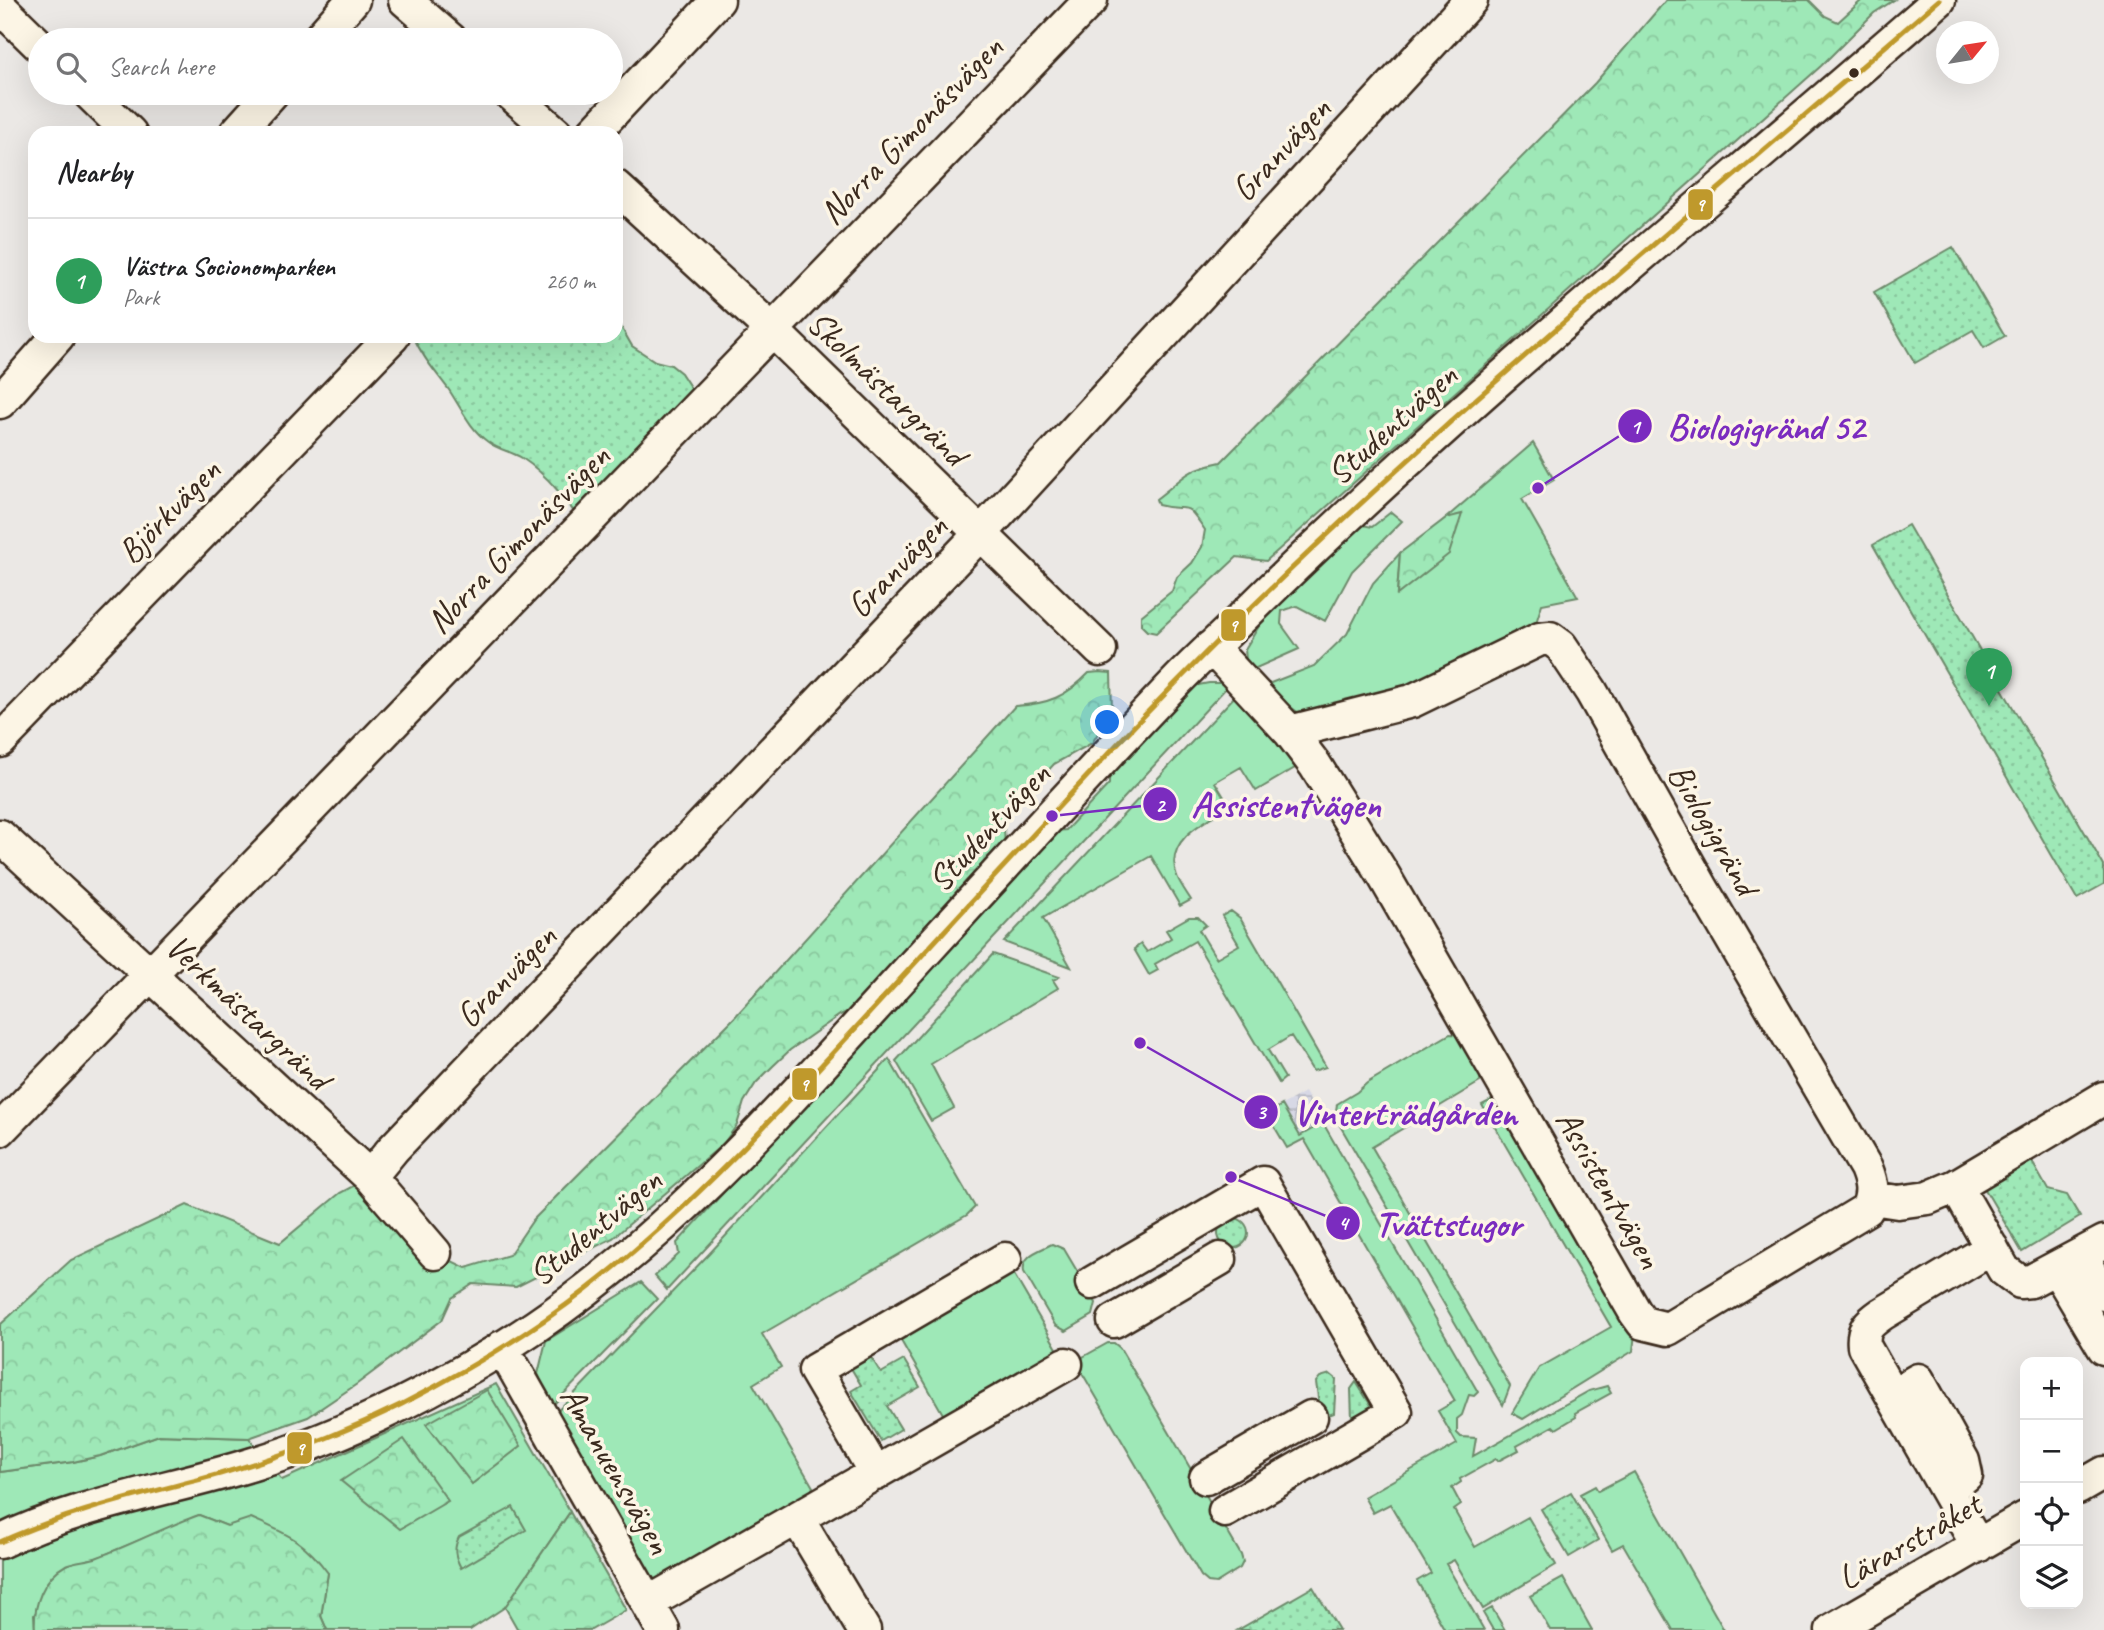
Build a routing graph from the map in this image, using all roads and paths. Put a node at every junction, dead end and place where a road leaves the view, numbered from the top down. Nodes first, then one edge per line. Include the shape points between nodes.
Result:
1 (353, 0) edge
2 (405, 0) edge
3 (719, 0) edge
4 (1091, 0) edge
5 (1471, 0) edge
6 (1939, 0) edge
7 (0, 7) edge
8 (328, 28) edge
9 (437, 28) edge
10 (28, 34) edge
11 (623, 101) edge
12 (101, 105) edge
13 (261, 105) edge
14 (524, 105) edge
15 (620, 105) edge
16 (123, 126) edge
17 (242, 126) edge
18 (548, 126) edge
19 (600, 126) edge
20 (623, 193) edge
21 (772, 330) junction
22 (52, 343) edge
23 (386, 343) edge
24 (0, 402) edge
25 (981, 533) junction
26 (1212, 647) junction
27 (1100, 650) dead end
28 (1290, 732) junction
29 (0, 741) edge
30 (0, 836) edge
31 (151, 975) junction
32 (2104, 1098) edge
33 (0, 1130) edge
34 (370, 1177) junction
35 (1956, 1186) junction
36 (1872, 1198) junction
37 (1992, 1248) junction
38 (435, 1253) dead end
39 (2081, 1255) edge
40 (1005, 1259) dead end
41 (1220, 1259) dead end
42 (1092, 1283) dead end
43 (2104, 1294) edge
44 (1114, 1321) dead end
45 (502, 1348) junction
46 (2104, 1348) edge
47 (1066, 1364) dead end
48 (1311, 1417) dead end
49 (2104, 1473) edge
50 (876, 1474) junction
51 (1206, 1478) dead end
52 (2083, 1485) edge
53 (1225, 1511) dead end
54 (797, 1518) junction
55 (2020, 1521) edge
56 (0, 1542) edge
57 (1978, 1546) junction
58 (648, 1603) junction
59 (663, 1630) edge
60 (864, 1630) edge
61 (1832, 1630) edge

1 - 8 street
2 - 9 street
3 - 11 street
4 - 21 street, Norra Gimonäsvägen
5 - 25 street, Granvägen
6 - 26 street, Studentvägen via 1538,343 1289,569
7 - 10 street
12 - 16 street
13 - 17 street
14 - 18 street
15 - 19 street
20 - 21 street, Skolmästargränd
21 - 25 street, Skolmästargränd
21 - 31 street, Norra Gimonäsvägen
22 - 24 street
23 - 29 street, Björkvägen
25 - 27 street, Skolmästargränd
25 - 34 street, Granvägen
26 - 28 street, Assistentvägen
26 - 45 street, Studentvägen via 724,1166 632,1252
28 - 36 street, Biologigränd via 1412,701 1540,639 1550,638 1561,646 1866,1168
28 - 36 street, Assistentvägen via 1384,876 1643,1323 1668,1329 1857,1217
30 - 31 street, Verkmästargränd
31 - 33 street, Norra Gimonäsvägen
31 - 34 street, Verkmästargränd
32 - 35 street
34 - 38 street, Verkmästargränd
35 - 36 street via 1928,1198 1898,1202
35 - 37 street
37 - 39 street via 2004,1270 2020,1282 2031,1281
37 - 57 street via 1882,1314 1863,1335 1864,1346
39 - 43 street
39 - 46 street
40 - 50 street via 815,1370
41 - 44 street
42 - 53 street via 1263,1183 1396,1412
45 - 56 street, Studentvägen via 308,1446 42,1523
45 - 58 street, Amanuensvägen
47 - 50 street
48 - 51 street
49 - 52 street
50 - 54 street
54 - 58 street
54 - 60 street
55 - 57 street, Lärarstråket
57 - 61 street, Lärarstråket
58 - 59 street, Amanuensvägen

